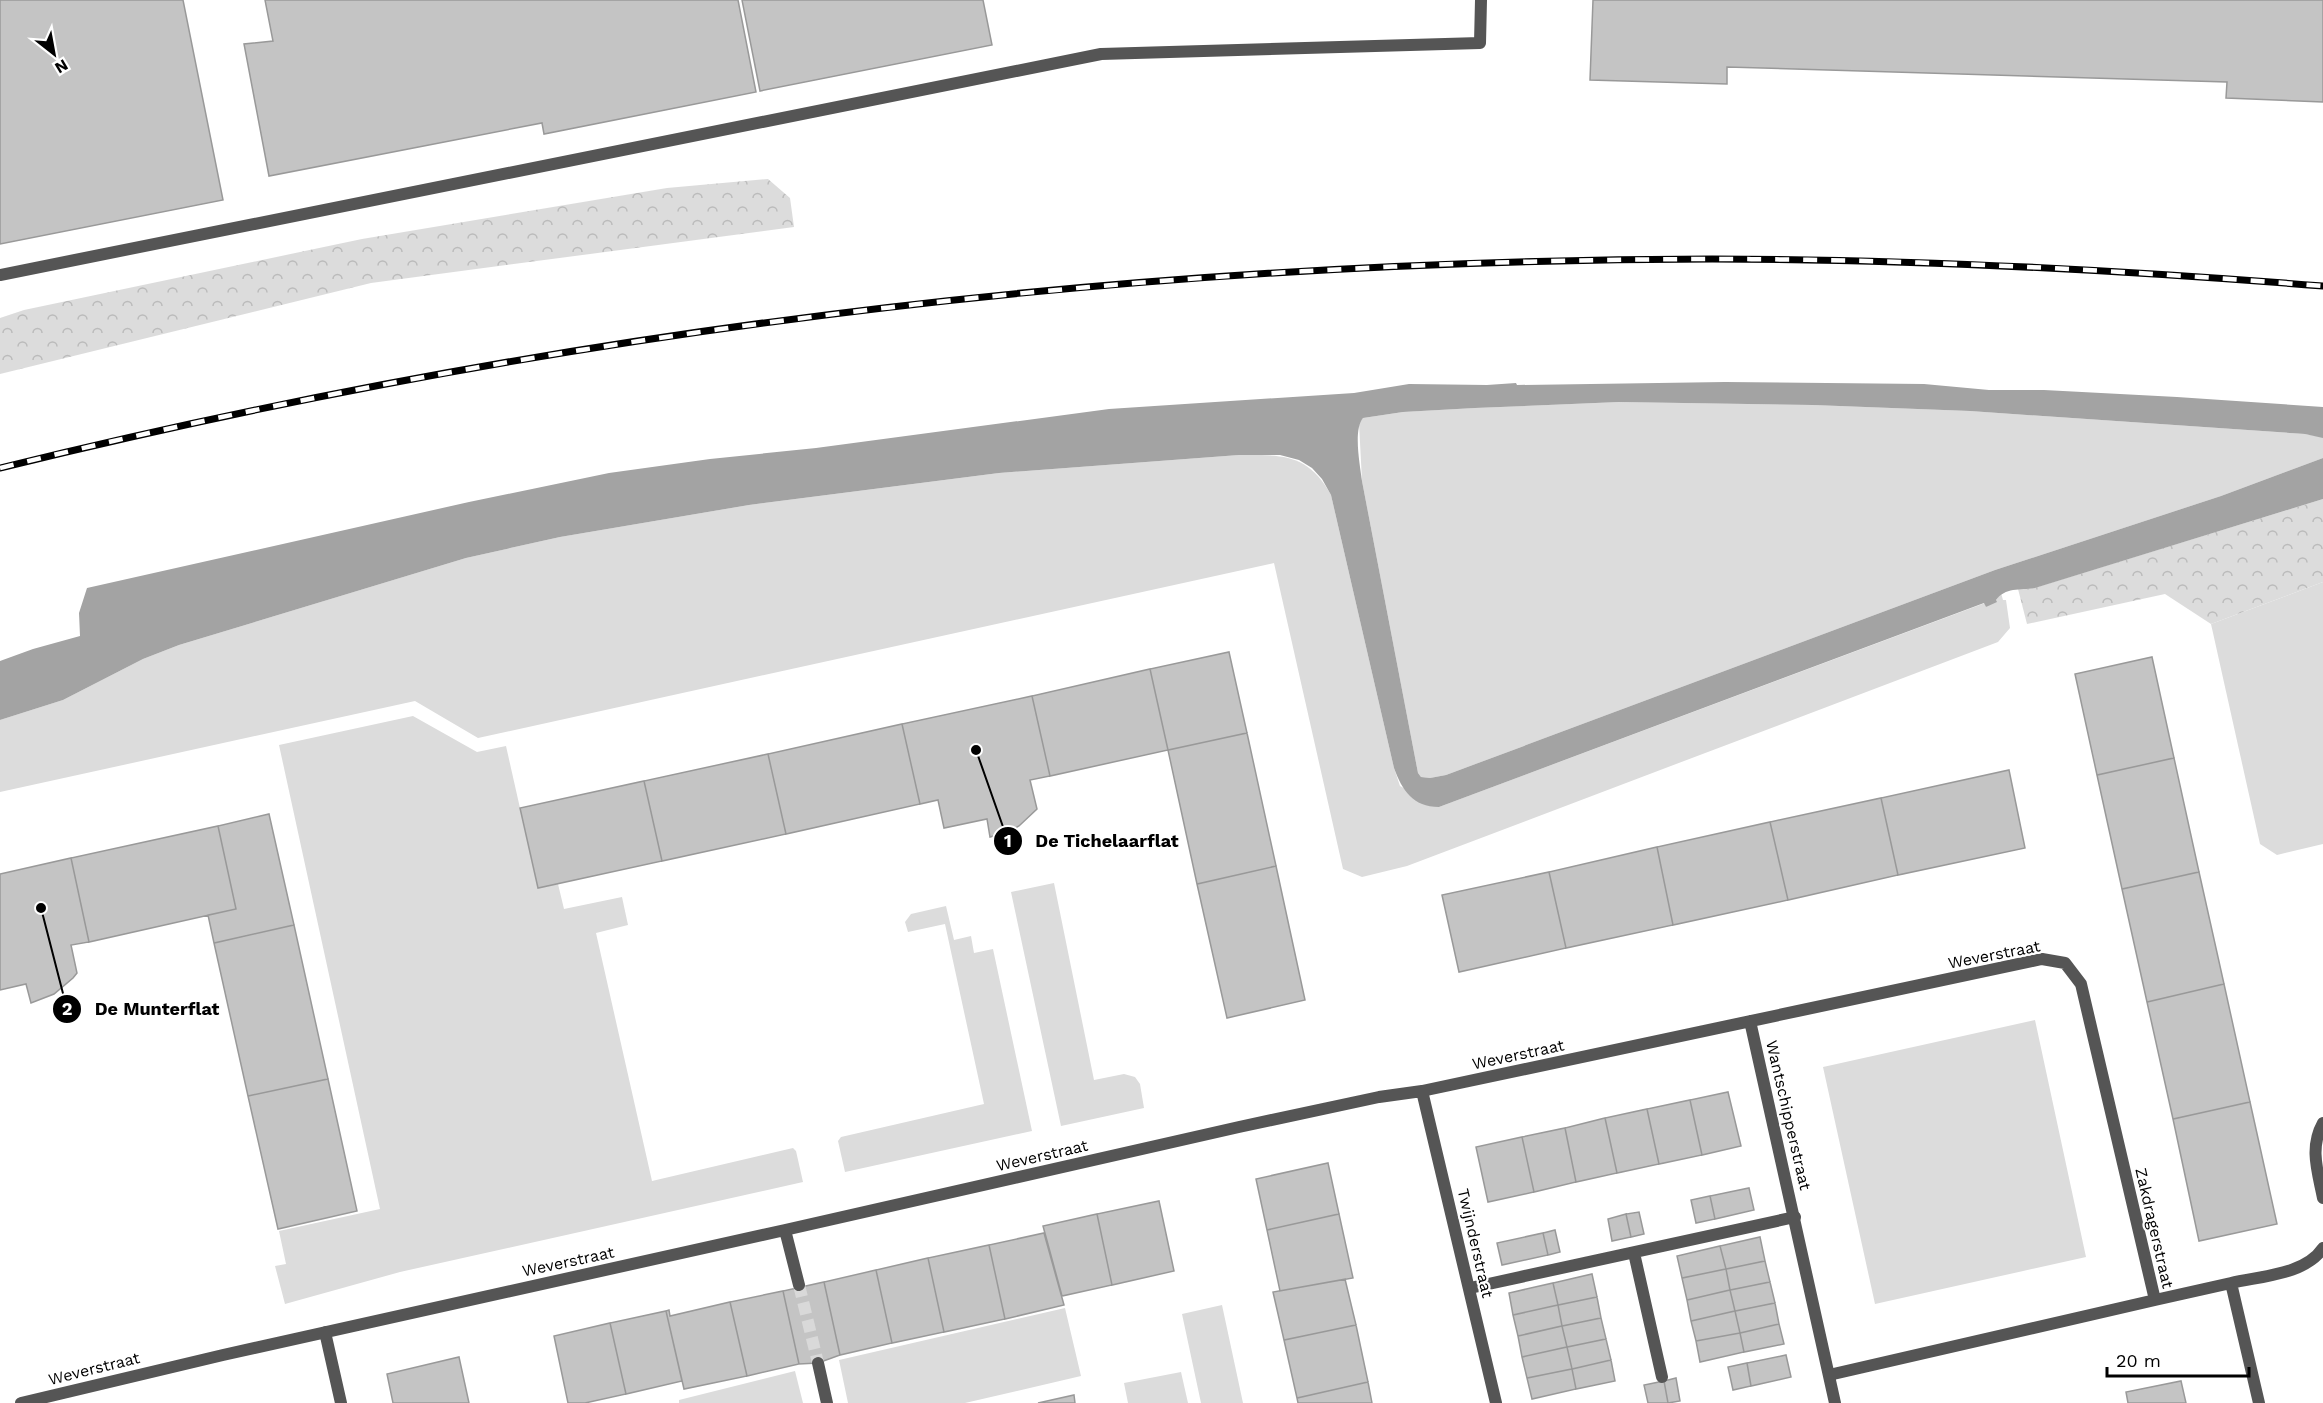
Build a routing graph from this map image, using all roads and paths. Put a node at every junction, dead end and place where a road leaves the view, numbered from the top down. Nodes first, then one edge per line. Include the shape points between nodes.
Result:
1 (1481, 0) edge
2 (0, 275) edge
3 (2071, 970) joint
4 (1750, 1021) junction
5 (1422, 1091) junction
6 (2323, 1123) edge
7 (2323, 1198) edge
8 (1795, 1217) junction
9 (785, 1230) junction
10 (2323, 1248) edge
11 (1634, 1253) junction
12 (2231, 1283) junction
13 (799, 1285) tunnel mouth
14 (1470, 1288) junction
15 (2155, 1300) junction
16 (325, 1332) junction
17 (818, 1363) tunnel mouth
18 (1829, 1375) junction
19 (1662, 1377) dead end
20 (21, 1403) edge
21 (341, 1403) edge
22 (827, 1403) edge
23 (1496, 1403) edge
24 (1835, 1403) edge
25 (2259, 1403) edge

1 - 2 street via 1480,43 1101,54
3 - 4 street, Weverstraat via 2065,963 2042,959
3 - 15 street, Zakdragerstraat via 2085,998
4 - 5 street, Weverstraat
4 - 8 street, Wantschipperstraat
5 - 9 street, Weverstraat via 1239,1127
5 - 14 street, Twijnderstraat
6 - 7 street via 2315,1138 2314,1155
8 - 11 street
8 - 18 street, Wantschipperstraat
9 - 13 street
9 - 16 street, Weverstraat
10 - 12 street, Zakdragerstraat via 2308,1263
11 - 14 street
11 - 19 street
12 - 15 street, Zakdragerstraat
12 - 25 street
14 - 23 street, Twijnderstraat
15 - 18 street
16 - 20 street, Weverstraat
16 - 21 street
17 - 22 street
18 - 24 street, Wantschipperstraat

